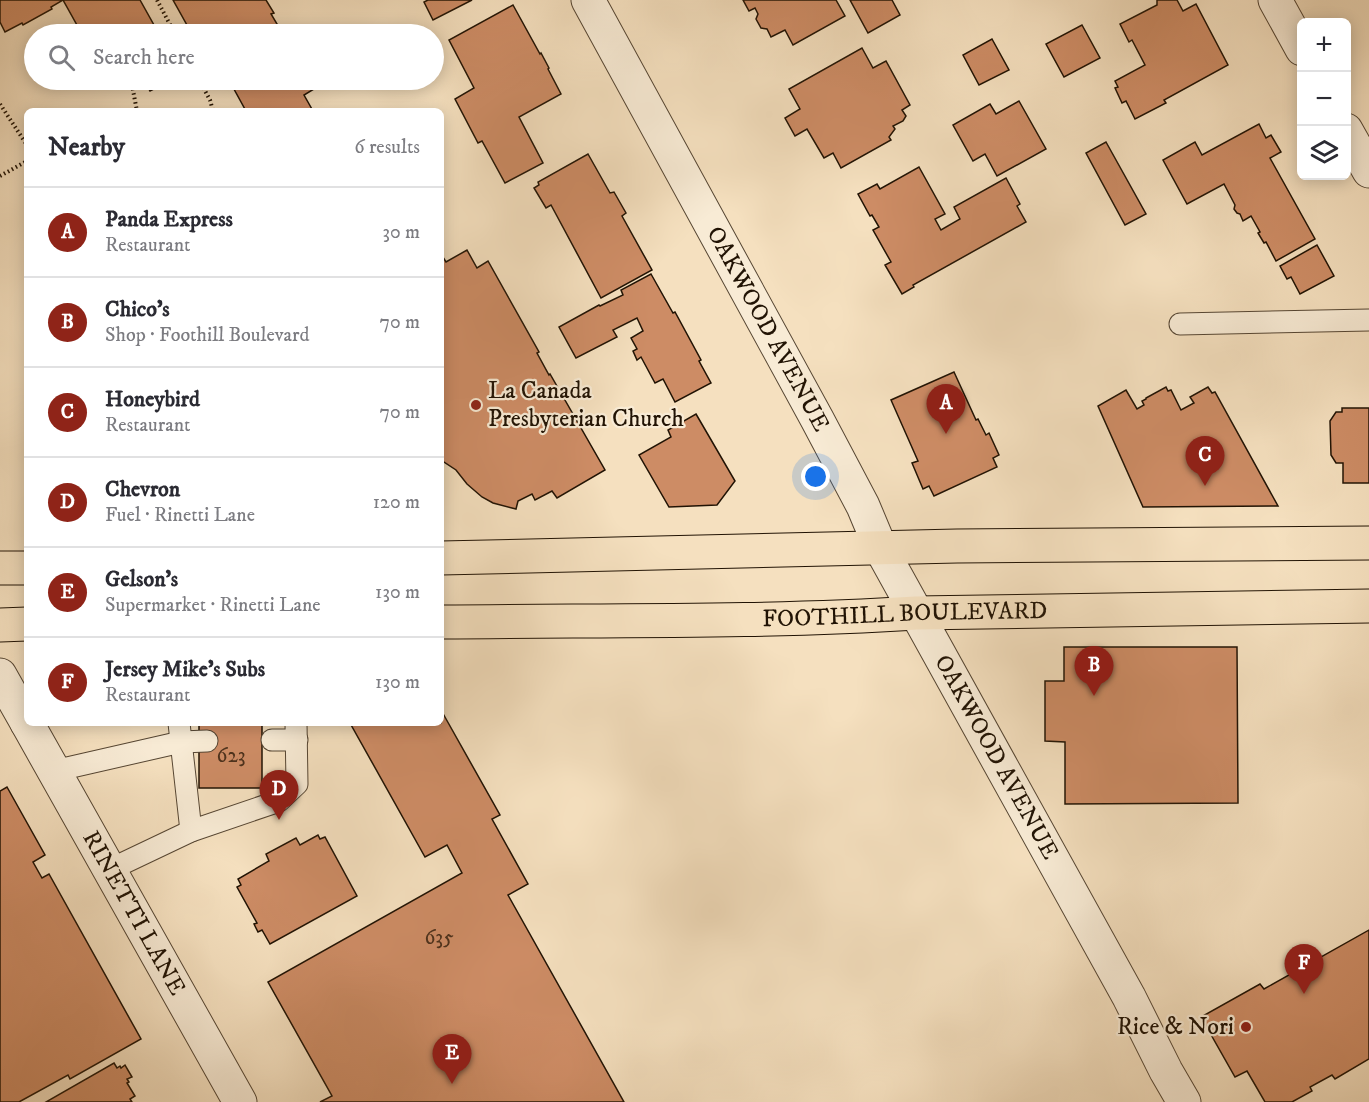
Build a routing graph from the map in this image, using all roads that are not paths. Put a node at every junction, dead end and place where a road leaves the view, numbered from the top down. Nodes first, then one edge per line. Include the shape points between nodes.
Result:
1 (588, 0) edge
2 (1275, 0) edge
3 (1297, 40) edge
4 (1351, 137) edge
5 (1369, 171) edge
6 (1369, 320) edge
7 (1180, 324) dead end
8 (1369, 543) edge
9 (881, 549) junction
10 (444, 558) edge
11 (0, 568) edge
12 (24, 568) edge
13 (1369, 606) edge
14 (916, 613) junction
15 (444, 622) edge
16 (24, 624) edge
17 (0, 625) edge
18 (0, 675) edge
19 (24, 718) edge
20 (29, 726) edge
21 (297, 731) edge
22 (180, 732) edge
23 (272, 740) dead end
24 (207, 741) dead end
25 (54, 771) junction
26 (191, 831) junction
27 (110, 870) junction
28 (240, 1102) edge
29 (1184, 1102) edge

1 - 9 street, OAKWOOD AVENUE via 818,419
2 - 3 street
4 - 5 street
6 - 7 lane
8 - 9 main road
9 - 10 main road
9 - 14 street, OAKWOOD AVENUE
11 - 12 main road
13 - 14 main road, FOOTHILL BOULEVARD
14 - 15 main road, FOOTHILL BOULEVARD via 723,620
14 - 29 street, OAKWOOD AVENUE via 1130,997
16 - 17 main road
18 - 19 street, RINETTI LANE
20 - 25 street, RINETTI LANE
21 - 23 lane
21 - 26 lane via 297,784 279,801
22 - 24 lane
22 - 25 lane
22 - 26 lane
25 - 27 street, RINETTI LANE
26 - 27 lane
27 - 28 street, RINETTI LANE

